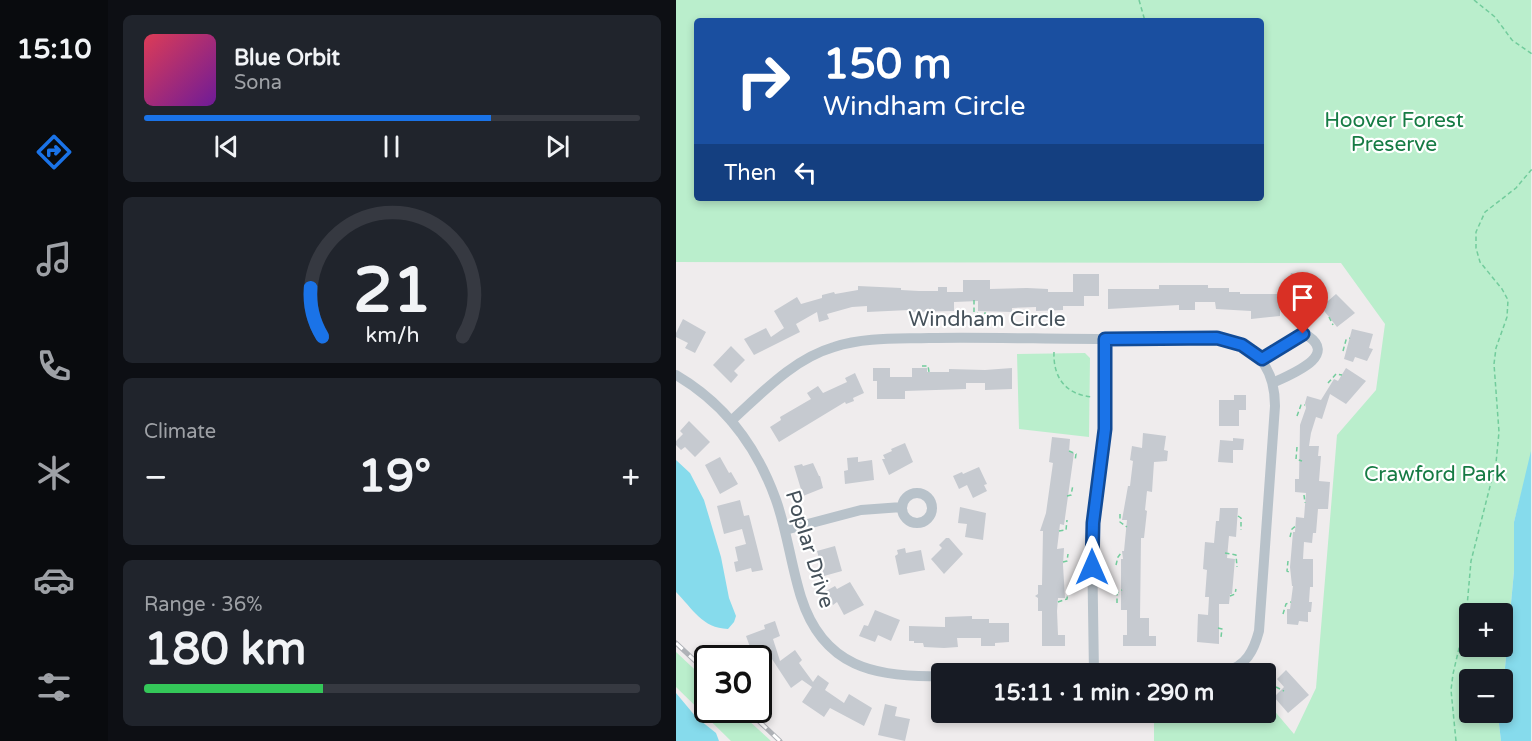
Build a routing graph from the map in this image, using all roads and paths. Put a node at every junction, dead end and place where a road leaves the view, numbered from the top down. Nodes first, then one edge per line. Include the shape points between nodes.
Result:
1 (1139, 0) edge
2 (1474, 0) edge
3 (1144, 18) edge
4 (1531, 54) edge
5 (1531, 169) edge
6 (1295, 294) dead end
7 (974, 300) dead end
8 (1302, 309) dead end
9 (986, 313) dead end
10 (1329, 317) dead end
11 (1333, 325) dead end
12 (1350, 338) dead end
13 (1105, 339) junction
14 (1343, 351) dead end
15 (1054, 352) dead end
16 (1262, 359) junction
17 (922, 366) dead end
18 (929, 372) dead end
19 (676, 375) edge
20 (1342, 375) dead end
21 (1273, 383) junction
22 (1328, 383) dead end
23 (1093, 397) dead end
24 (1305, 405) dead end
25 (1297, 416) dead end
26 (732, 421) junction
27 (1297, 447) dead end
28 (1069, 451) dead end
29 (1075, 461) dead end
30 (1302, 461) dead end
31 (1073, 485) dead end
32 (1304, 495) dead end
33 (1067, 496) dead end
34 (1305, 503) dead end
35 (902, 507) dead end
36 (1120, 514) dead end
37 (1238, 516) dead end
38 (1067, 520) dead end
39 (1297, 525) dead end
40 (1126, 527) dead end
41 (785, 530) junction
42 (1242, 530) dead end
43 (1059, 531) dead end
44 (1290, 537) dead end
45 (1122, 552) dead end
46 (1225, 553) dead end
47 (1068, 554) dead end
48 (1288, 561) dead end
49 (1063, 562) dead end
50 (1116, 566) dead end
51 (1237, 567) dead end
52 (1291, 573) dead end
53 (1236, 589) dead end
54 (1068, 590) dead end
55 (1122, 590) dead end
56 (1230, 596) dead end
57 (1058, 602) dead end
58 (1291, 602) dead end
59 (1117, 603) dead end
60 (1283, 614) dead end
61 (1218, 628) dead end
62 (1221, 637) dead end
63 (1095, 663) edge
64 (1243, 663) edge
65 (931, 676) edge
66 (1276, 687) dead end
67 (1284, 691) dead end
68 (1456, 741) edge

1 - 3 path
2 - 4 path
5 - 68 path via 1516,188 1485,212 1476,232 1480,262 1508,300 1494,364 1499,432 1496,463 1471,561 1466,618 1451,690
6 - 8 path via 1293,305
7 - 9 path via 974,312
10 - 11 path
12 - 14 path
13 - 16 street, Windham Circle via 1217,338 1242,345
13 - 26 street, Windham Circle via 884,339 833,347 784,372
13 - 63 street via 1105,429 1093,523
15 - 23 path via 1053,364 1062,383 1070,391
16 - 21 street
16 - 21 street via 1299,336 1308,336 1315,343 1318,353 1313,362
17 - 18 path via 928,366
19 - 26 street, Poplar Drive via 704,393
20 - 22 path via 1336,374
21 - 64 street via 1275,406 1259,631 1252,652
24 - 25 path via 1301,405
26 - 41 street, Poplar Drive via 764,471
27 - 30 path via 1296,459
28 - 29 path via 1075,454
31 - 33 path via 1071,495
32 - 34 path
35 - 41 street via 852,512
36 - 40 path via 1120,522
37 - 42 path
38 - 43 path via 1066,530
39 - 44 path
41 - 65 street, Poplar Drive via 806,610 831,648 881,674
45 - 50 path
46 - 51 path via 1236,555
47 - 49 path
48 - 52 path via 1287,571
53 - 56 path
54 - 57 path via 1067,599
55 - 59 path via 1117,593
58 - 60 path via 1286,604
61 - 62 path via 1222,629
66 - 67 path

